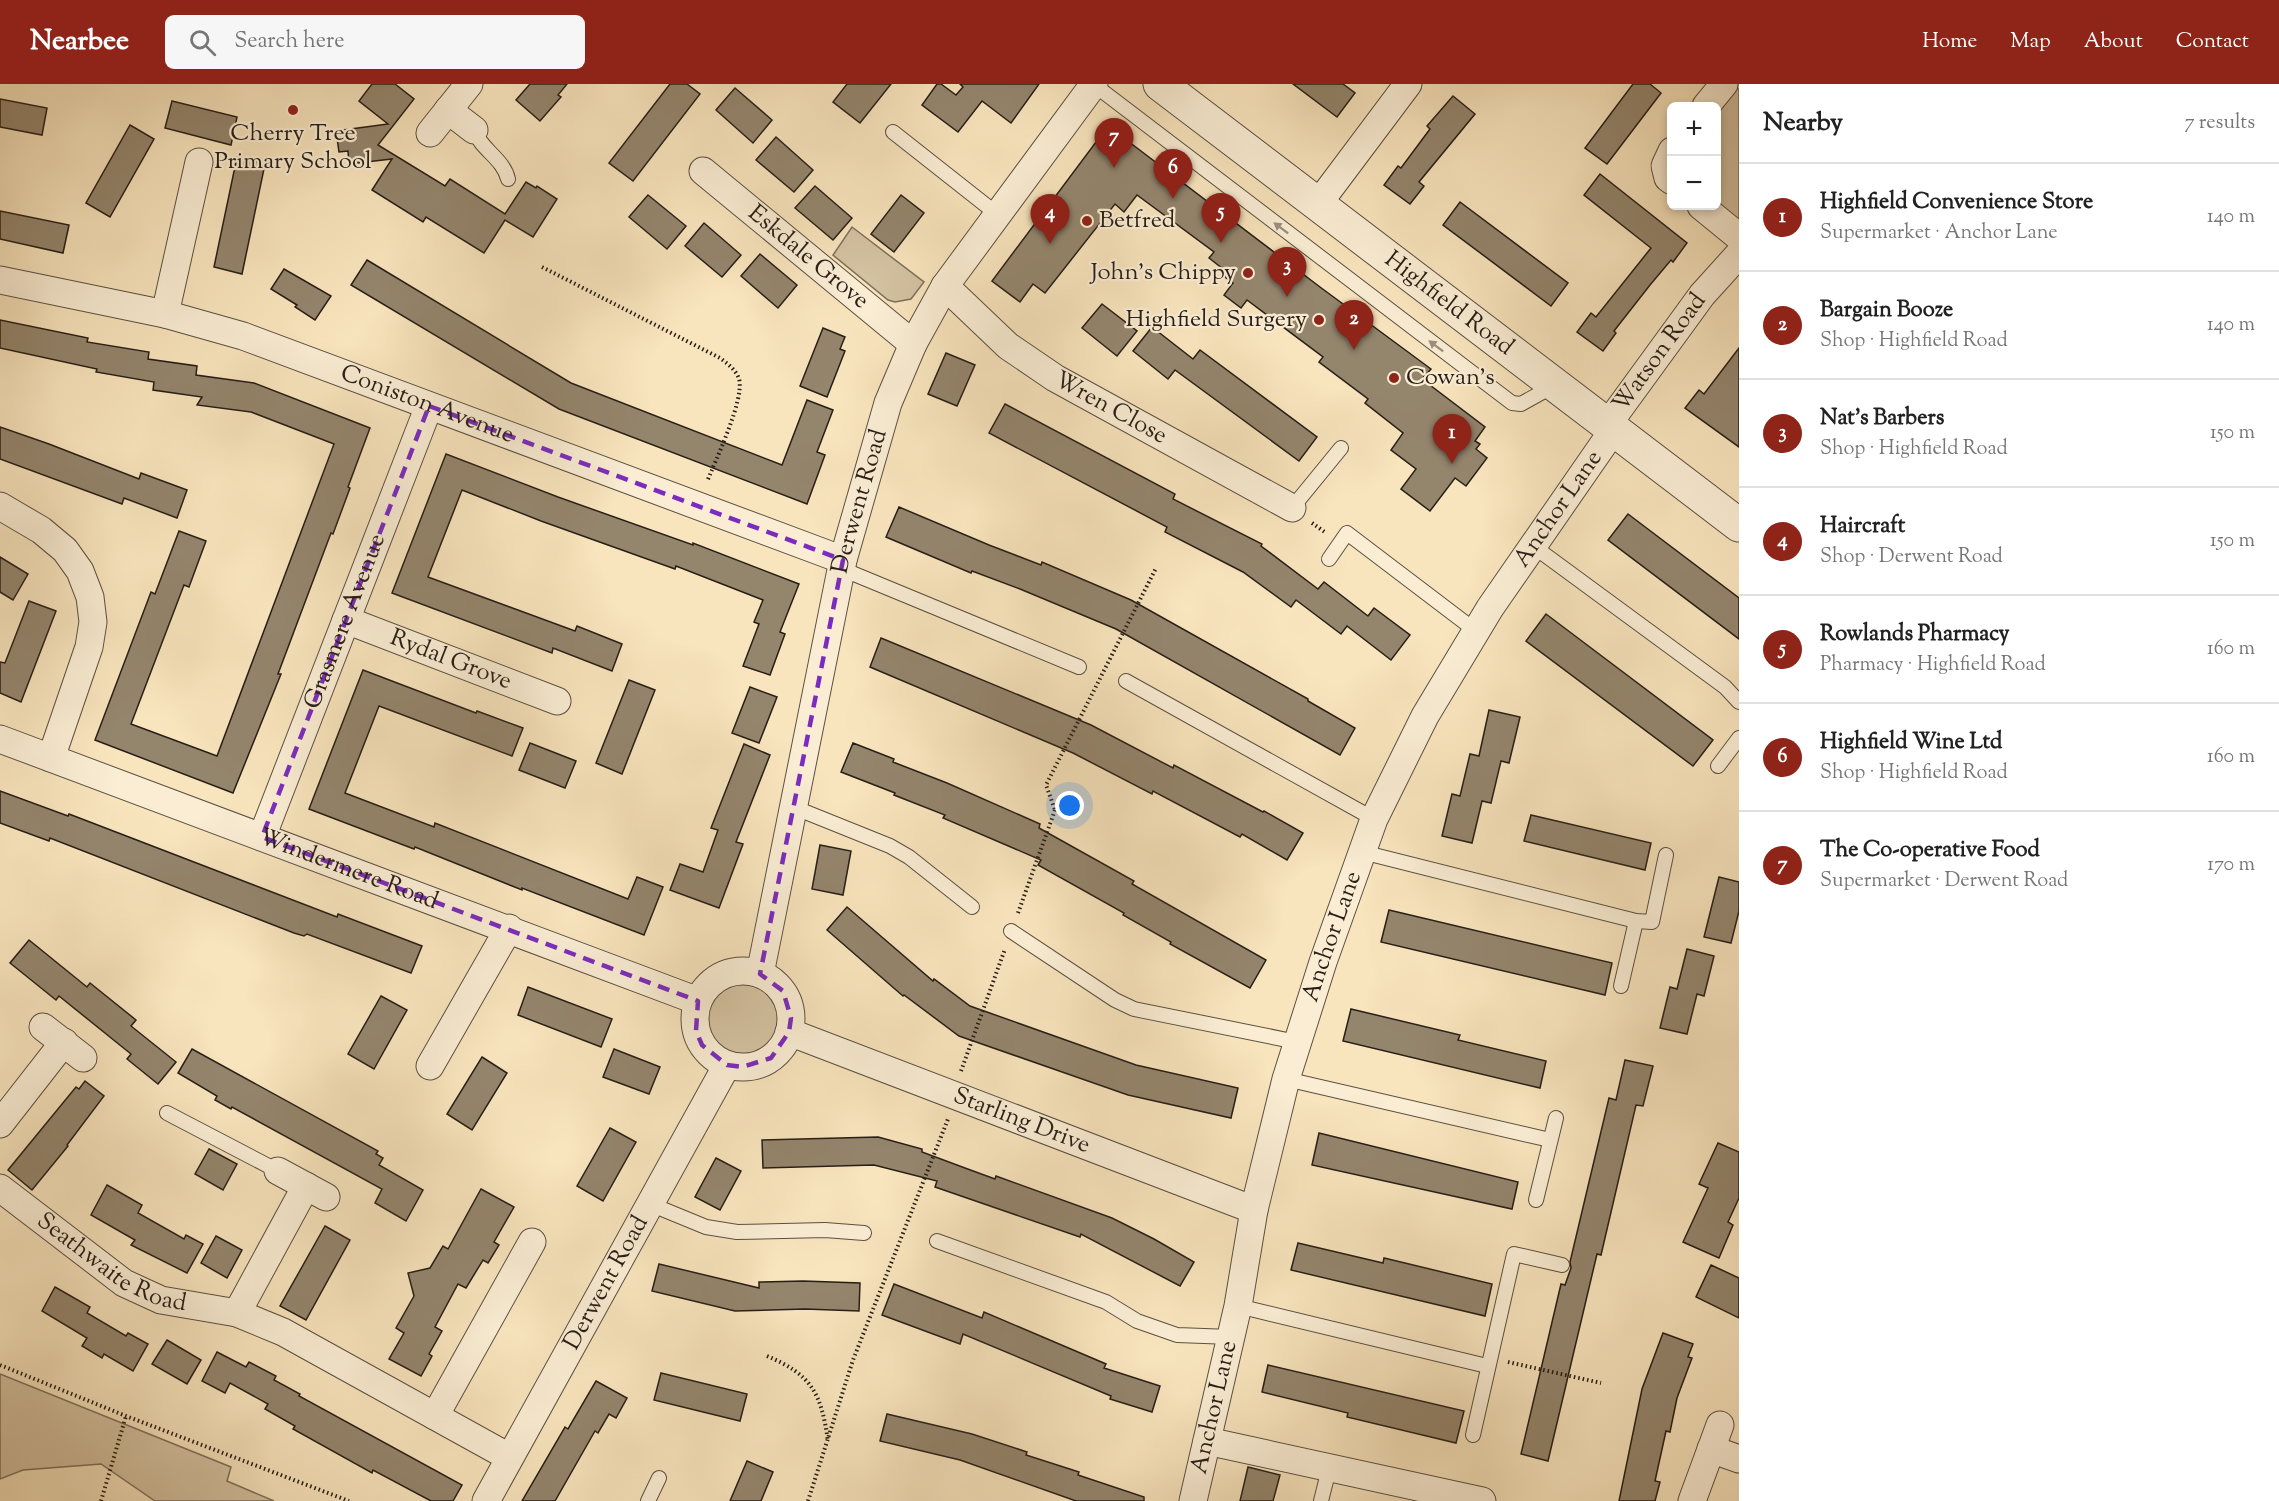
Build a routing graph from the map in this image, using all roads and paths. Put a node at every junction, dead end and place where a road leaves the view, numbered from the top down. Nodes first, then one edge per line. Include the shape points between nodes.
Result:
1 (469, 84) edge
2 (1094, 84) edge
3 (1160, 84) edge
4 (1408, 84) edge
5 (1724, 84) edge
6 (1709, 102) edge
7 (448, 110) junction
8 (474, 130) joint
9 (893, 132) dead end
10 (430, 133) dead end
11 (199, 162) dead end
12 (703, 171) dead end
13 (508, 178) dead end
14 (1318, 204) junction
15 (1706, 210) edge
16 (998, 214) junction
17 (1739, 237) edge
18 (1739, 254) edge
19 (542, 267) dead end
20 (0, 280) edge
21 (945, 286) junction
22 (165, 314) junction
23 (913, 344) junction
24 (1555, 385) junction
25 (429, 406) junction
26 (1611, 427) junction
27 (1341, 448) dead end
28 (0, 506) edge
29 (698, 506) junction
30 (1292, 508) junction
31 (1739, 525) edge
32 (1340, 543) junction
33 (1533, 546) junction
34 (1329, 559) dead end
35 (842, 565) junction
36 (1156, 567) dead end
37 (346, 621) junction
38 (1476, 631) junction
39 (1079, 667) dead end
40 (1126, 681) dead end
41 (557, 701) dead end
42 (1739, 702) edge
43 (1739, 738) edge
44 (0, 739) edge
45 (51, 758) junction
46 (1718, 766) dead end
47 (1079, 800) dead end
48 (793, 807) junction
49 (1055, 810) junction
50 (1374, 819) junction
51 (262, 837) junction
52 (1362, 852) junction
53 (1666, 855) dead end
54 (972, 907) dead end
55 (1636, 921) junction
56 (509, 928) junction
57 (1011, 931) junction
58 (760, 974) junction
59 (1621, 986) dead end
60 (698, 1001) junction
61 (789, 1032) junction
62 (63, 1042) dead end
63 (1297, 1042) junction
64 (430, 1065) dead end
65 (727, 1065) junction
66 (1286, 1079) junction
67 (955, 1096) junction
68 (167, 1113) dead end
69 (1556, 1118) dead end
70 (0, 1124) edge
71 (1550, 1140) junction
72 (278, 1171) joint
73 (0, 1188) edge
74 (1536, 1200) dead end
75 (650, 1204) junction
76 (1254, 1210) junction
77 (864, 1233) dead end
78 (937, 1241) dead end
79 (532, 1242) dead end
80 (1562, 1265) dead end
81 (1238, 1306) junction
82 (237, 1313) junction
83 (1231, 1337) junction
84 (767, 1356) dead end
85 (1488, 1362) junction
86 (0, 1365) edge
87 (1600, 1383) dead end
88 (126, 1416) junction
89 (435, 1416) junction
90 (1473, 1435) dead end
91 (1207, 1441) junction
92 (829, 1442) junction
93 (509, 1457) junction
94 (1739, 1459) edge
95 (1329, 1469) junction
96 (659, 1478) dead end
97 (101, 1501) edge
98 (349, 1501) edge
99 (486, 1501) edge
100 (648, 1501) edge
101 (808, 1501) edge
102 (1193, 1501) edge
103 (1321, 1501) edge
104 (1482, 1501) edge
105 (1692, 1501) edge

1 - 7 street
2 - 16 street, Derwent Road
24 -> 2 lane via 1521,404 1512,403
3 - 14 street, Highfield Road
4 - 14 street
5 - 6 street
7 - 8 street
7 - 10 street
8 - 13 lane via 478,142 506,170
9 - 16 lane
11 - 22 street
12 - 23 street, Eskdale Grove
14 - 24 street, Highfield Road
15 - 17 street
16 - 21 street, Derwent Road
18 - 26 street, Watson Road via 1702,295
19 - 29 path via 733,368 739,380 740,397
20 - 22 street, Coniston Avenue
21 - 23 street, Derwent Road
21 - 30 street, Wren Close via 1008,346 1054,378
22 - 25 street, Coniston Avenue via 243,336
23 - 35 street, Derwent Road via 888,403
24 - 26 street, Highfield Road
25 - 29 street, Coniston Avenue
25 - 37 street, Grasmere Avenue
26 - 31 street, Highfield Road
26 - 33 street, Anchor Lane
27 - 30 lane
28 - 45 street via 41,530 65,550 80,571 90,597 93,622 89,646
29 - 35 street, Coniston Avenue
30 - 32 path
32 - 34 lane
32 - 38 lane via 1347,533
33 - 38 street, Anchor Lane
33 - 42 lane via 1725,687
35 - 39 lane
35 - 48 street, Derwent Road
36 - 49 path via 1046,785
37 - 41 street, Rydal Grove
37 - 51 street, Grasmere Avenue
38 - 50 street, Anchor Lane via 1425,716
40 - 50 lane
43 - 46 lane
44 - 45 street, Windermere Road
45 - 51 street, Windermere Road
47 - 49 path
48 - 54 lane via 909,856
48 - 58 street, Derwent Road
49 - 57 path
50 - 52 street, Anchor Lane
51 - 56 street, Windermere Road
52 - 55 lane
52 - 63 street, Anchor Lane
53 - 55 lane via 1652,922
55 - 59 lane
56 - 60 street, Windermere Road
56 - 64 street
57 - 63 lane via 1134,1009
57 - 67 path
58 - 60 street via 730,972 705,988
58 - 61 street via 783,991 789,1004
60 - 65 street via 694,1016 699,1038 713,1057
61 - 65 street via 782,1047 758,1065
61 - 67 street, Starling Drive
62 - 70 street
63 - 66 street, Anchor Lane
65 - 75 street, Derwent Road
66 - 71 lane
66 - 76 street, Anchor Lane
67 - 76 street, Starling Drive
67 - 92 path via 853,1360
68 - 72 lane
69 - 71 lane
71 - 74 lane
72 - 82 street via 316,1192
73 - 82 street, Seathwaite Road via 124,1283 161,1300
75 - 77 lane via 706,1227 737,1232
75 - 93 street, Derwent Road
76 - 81 street, Anchor Lane
78 - 83 lane via 1106,1302 1137,1321 1177,1335
79 - 89 street via 486,1347
80 - 85 lane via 1514,1254
81 - 83 street, Anchor Lane
81 - 85 lane
82 - 89 street, Seathwaite Road via 283,1332
83 - 91 street, Anchor Lane
84 - 92 path via 805,1378 824,1414
85 - 87 path
85 - 90 lane
86 - 88 path
88 - 97 path
88 - 98 path
89 - 93 street, Seathwaite Road
91 - 95 street
91 - 102 street, Anchor Lane
92 - 101 path
93 - 99 street, Derwent Road
94 - 105 street via 1716,1437
95 - 103 lane
95 - 104 street
96 - 100 lane

